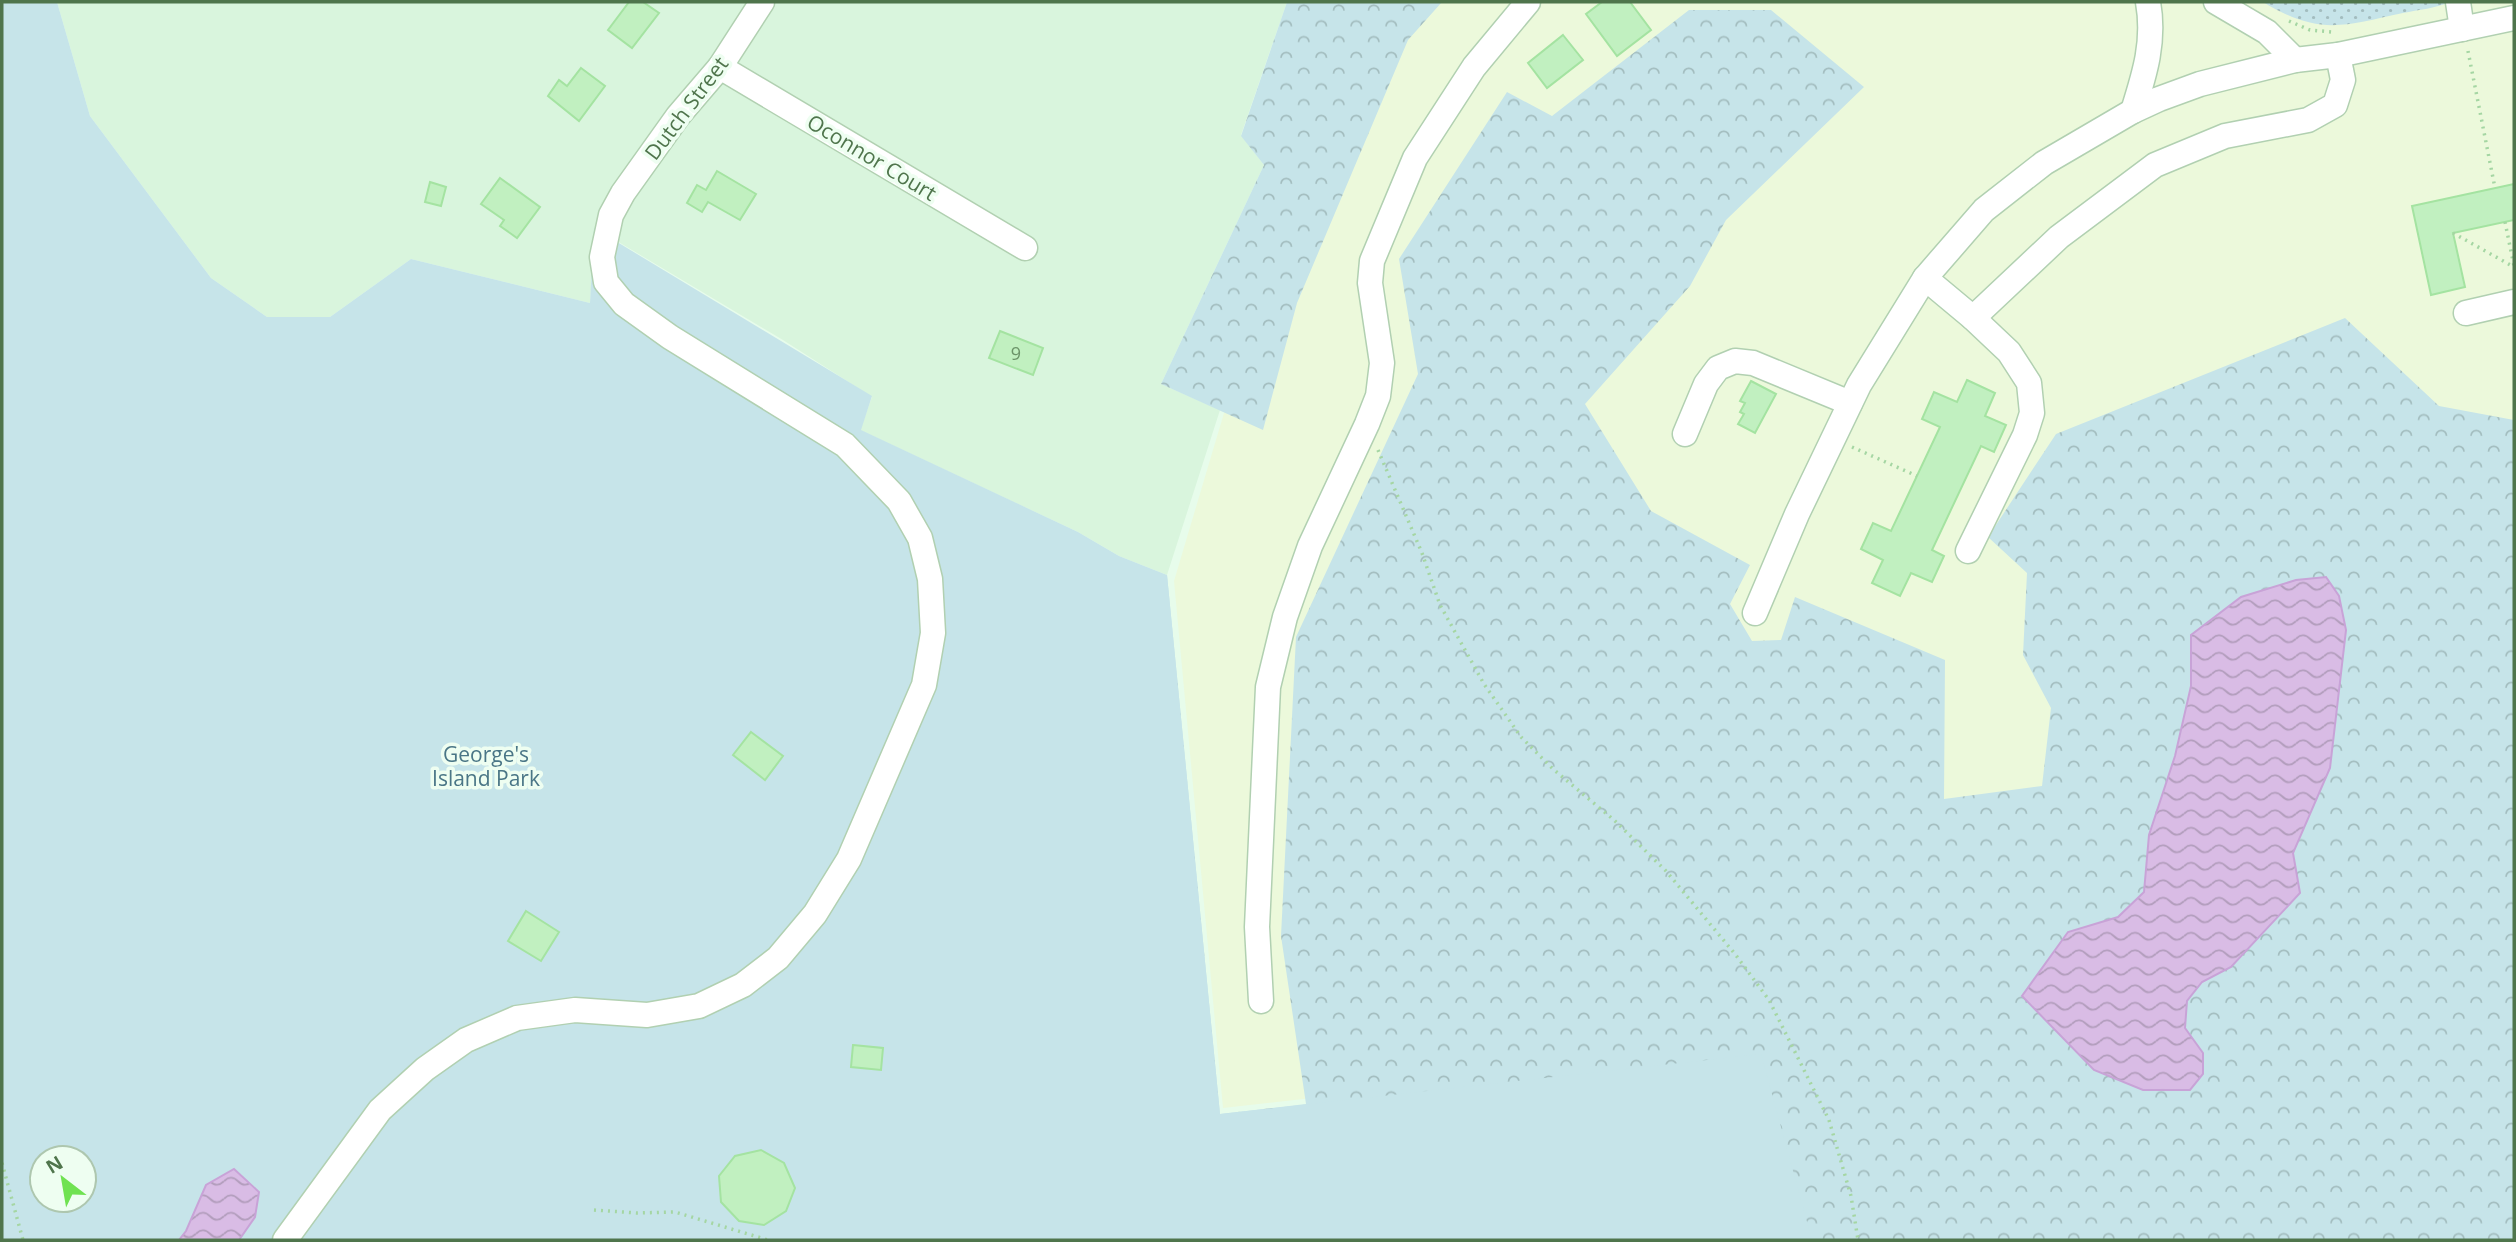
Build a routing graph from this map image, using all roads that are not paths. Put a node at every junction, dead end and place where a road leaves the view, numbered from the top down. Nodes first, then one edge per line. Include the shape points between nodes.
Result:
1 (762, 2) edge
2 (1528, 2) edge
3 (2148, 2) edge
4 (2216, 2) edge
5 (2458, 2) edge
6 (2514, 18) edge
7 (2462, 29) junction
8 (2339, 43) junction
9 (2295, 60) junction
10 (720, 66) junction
11 (2133, 111) junction
12 (1025, 248) dead end
13 (1925, 278) junction
14 (2514, 302) edge
15 (2466, 313) dead end
16 (1973, 318) junction
17 (1850, 403) junction
18 (1685, 434) dead end
19 (1968, 551) dead end
20 (1755, 613) dead end
21 (1261, 1002) dead end
22 (285, 1240) edge

1 - 10 street, Dutch Street
2 - 21 street via 1474,67 1415,158 1372,261 1370,283 1382,363 1378,396 1310,546 1285,617 1268,687 1257,927
3 - 11 street via 2152,25 2145,73
4 - 9 street via 2267,32
5 - 7 street
6 - 7 street
7 - 8 street
8 - 9 street
8 - 16 street via 2343,80 2335,105 2308,120 2225,136 2155,165 2059,237
9 - 11 street via 2200,84
10 - 12 street, Oconnor Court
10 - 22 street, Dutch Street via 622,193 611,215 601,257 606,282 624,304 670,337 845,445 899,501 920,538 930,579 933,633 924,685 849,859 815,914 778,958 743,985 699,1006 646,1015 575,1010 517,1018 466,1040 380,1110
11 - 13 street via 2044,163 1984,210
13 - 16 street
13 - 17 street
14 - 15 street
16 - 19 street via 2009,352 2029,383 2032,413
17 - 18 street via 1753,363 1735,361 1718,368 1706,384
17 - 20 street

